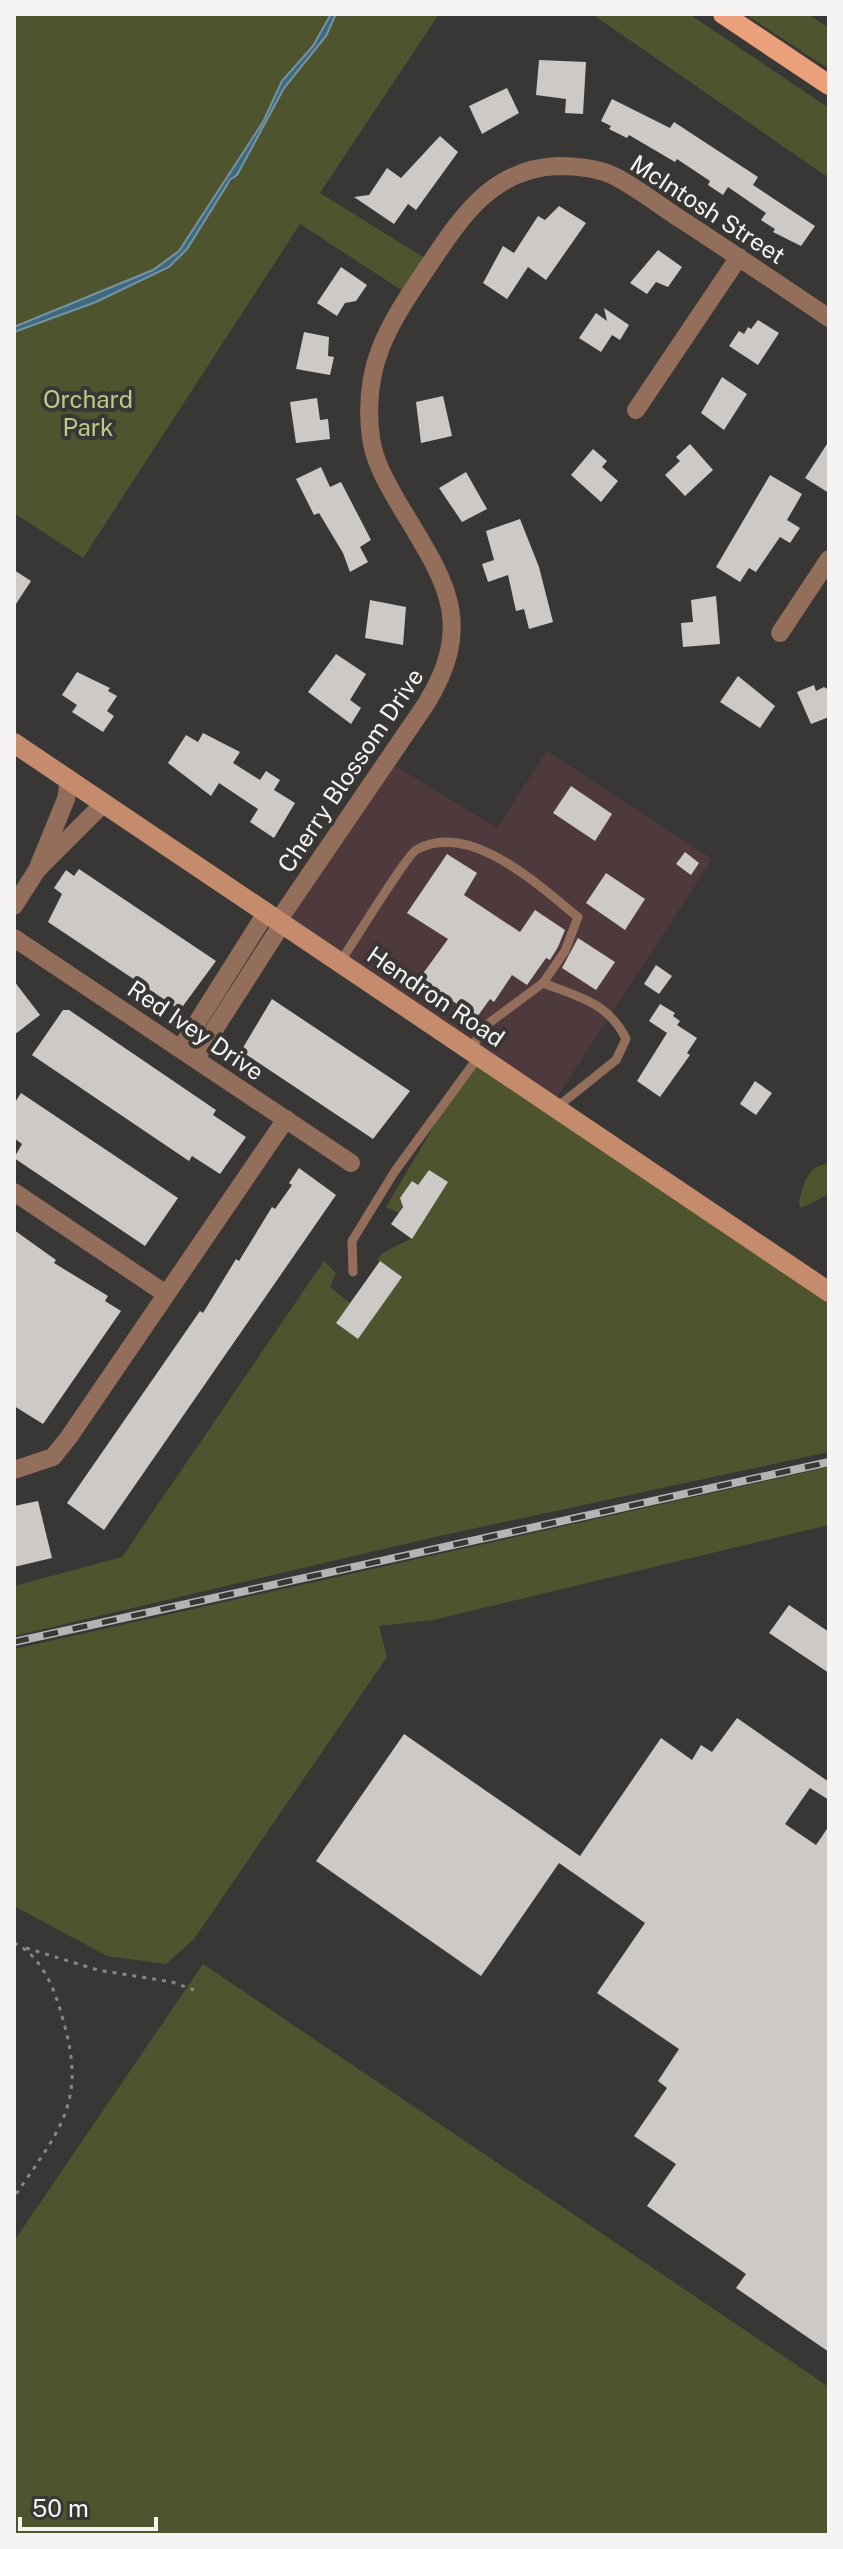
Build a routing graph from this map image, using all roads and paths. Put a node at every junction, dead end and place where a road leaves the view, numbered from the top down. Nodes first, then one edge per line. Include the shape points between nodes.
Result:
1 (723, 14) edge
2 (829, 85) edge
3 (551, 167) joint
4 (739, 257) junction
5 (829, 318) edge
6 (636, 410) dead end
7 (829, 559) edge
8 (780, 633) dead end
9 (14, 743) edge
10 (69, 781) junction
11 (103, 804) junction
12 (37, 870) junction
13 (14, 906) edge
14 (276, 919) junction
15 (14, 938) edge
16 (340, 962) junction
17 (543, 983) junction
18 (188, 1053) junction
19 (474, 1053) junction
20 (556, 1108) junction
21 (286, 1119) junction
22 (351, 1163) dead end
23 (14, 1192) edge
24 (353, 1272) dead end
25 (829, 1292) edge
26 (166, 1294) junction
27 (14, 1470) edge
28 (14, 1943) edge
29 (26, 1948) junction
30 (194, 1990) dead end
31 (14, 2197) edge

1 - 2 main road
3 - 4 street, McIntosh Street via 614,176
3 - 14 street, Cherry Blossom Drive via 514,175 476,201 376,353 368,398 371,443 389,487 444,585 453,638 447,667 426,704
4 - 5 street, McIntosh Street
4 - 6 street
7 - 8 street
9 - 10 street, Hendron Road
10 - 11 street, Hendron Road
10 - 12 street
11 - 12 street
11 - 14 street, Hendron Road
12 - 13 street
14 - 16 street, Hendron Road
14 - 18 street, Cherry Blossom Drive
15 - 18 street, Red Ivey Drive
16 - 17 lane via 414,851 444,842 512,864 578,917 565,951
16 - 19 street, Hendron Road
17 - 19 lane via 489,1023
17 - 20 lane via 600,1005 617,1019 626,1039 616,1060
18 - 21 street, Red Ivey Drive
19 - 20 street, Hendron Road
19 - 24 lane via 352,1241
20 - 25 street, Hendron Road
21 - 22 street, Red Ivey Drive
21 - 26 street
23 - 26 street
26 - 27 street via 53,1457
28 - 29 path
29 - 30 path
29 - 31 path via 52,1985 72,2044 74,2075 65,2117

